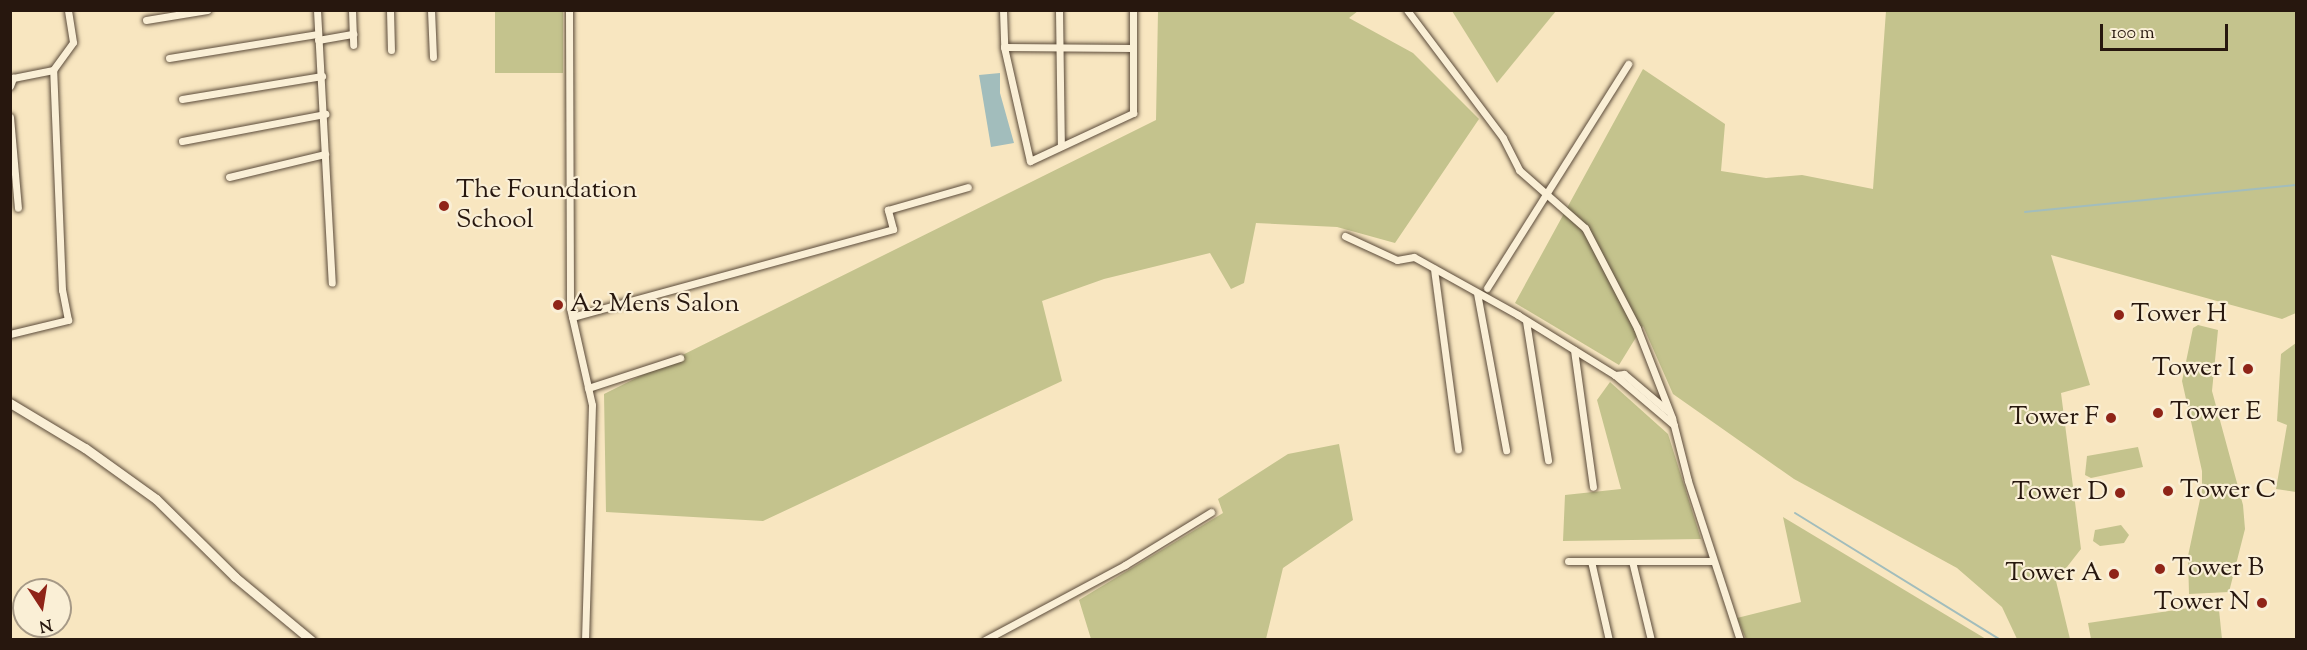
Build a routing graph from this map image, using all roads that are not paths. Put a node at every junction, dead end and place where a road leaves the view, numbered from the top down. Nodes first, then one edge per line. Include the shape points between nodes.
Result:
1 (68, 10) edge
2 (207, 10) edge
3 (317, 10) edge
4 (352, 10) edge
5 (390, 10) edge
6 (432, 10) edge
7 (569, 10) edge
8 (1003, 10) edge
9 (1133, 10) edge
10 (1407, 10) edge
11 (1061, 12) edge
12 (146, 20) dead end
13 (353, 34) junction
14 (318, 37) junction
15 (353, 45) dead end
16 (1004, 47) junction
17 (1061, 47) junction
18 (1133, 48) junction
19 (391, 50) dead end
20 (433, 57) dead end
21 (169, 58) dead end
22 (1628, 64) dead end
23 (53, 70) junction
24 (322, 76) junction
25 (10, 86) edge
26 (182, 99) dead end
27 (325, 114) junction
28 (10, 117) edge
29 (182, 141) dead end
30 (1061, 146) junction
31 (325, 154) junction
32 (229, 177) dead end
33 (968, 187) dead end
34 (1546, 193) junction
35 (18, 208) dead end
36 (1345, 236) dead end
37 (1434, 268) junction
38 (332, 283) dead end
39 (1487, 288) dead end
40 (1477, 293) junction
41 (572, 317) junction
42 (1526, 321) junction
43 (10, 334) edge
44 (1574, 350) junction
45 (680, 358) dead end
46 (1615, 375) junction
47 (588, 388) junction
48 (10, 403) edge
49 (1670, 413) junction
50 (1674, 425) junction
51 (1458, 449) dead end
52 (1506, 450) dead end
53 (1548, 460) dead end
54 (1593, 487) dead end
55 (1211, 512) dead end
56 (1568, 561) dead end
57 (1591, 561) junction
58 (1632, 561) junction
59 (1713, 561) junction
60 (310, 639) edge
61 (585, 639) edge
62 (986, 639) edge
63 (1609, 639) edge
64 (1651, 639) edge
65 (1740, 639) edge

1 - 23 street via 73,42
2 - 12 street
3 - 14 street
4 - 13 street
5 - 19 street
6 - 20 street
7 - 41 street
8 - 16 street
9 - 18 street
10 - 34 street via 1503,138 1519,170
11 - 17 street
13 - 14 street
13 - 15 street
14 - 21 street
14 - 24 street
16 - 17 street
16 - 30 street via 1030,160
17 - 18 street
17 - 30 street
18 - 30 street via 1132,113
22 - 34 street
23 - 25 street via 13,78
23 - 43 street via 62,290 68,320
24 - 26 street
24 - 27 street
27 - 29 street
27 - 31 street
28 - 35 street
31 - 32 street
31 - 38 street
33 - 41 street via 888,210 893,229
34 - 39 street
34 - 49 street via 1584,228 1637,328
36 - 37 street via 1389,257 1414,257
37 - 40 street
37 - 51 street
40 - 42 street
40 - 52 street
41 - 47 street
42 - 44 street
42 - 53 street
44 - 46 street
44 - 54 street
45 - 47 street
46 - 49 street via 1624,375
46 - 50 street
47 - 61 street via 592,405
48 - 60 street via 85,448 156,499 235,577
49 - 50 street
50 - 59 street
55 - 62 street via 1125,565
56 - 57 street
57 - 58 street
57 - 63 street
58 - 59 street
58 - 64 street
59 - 65 street

